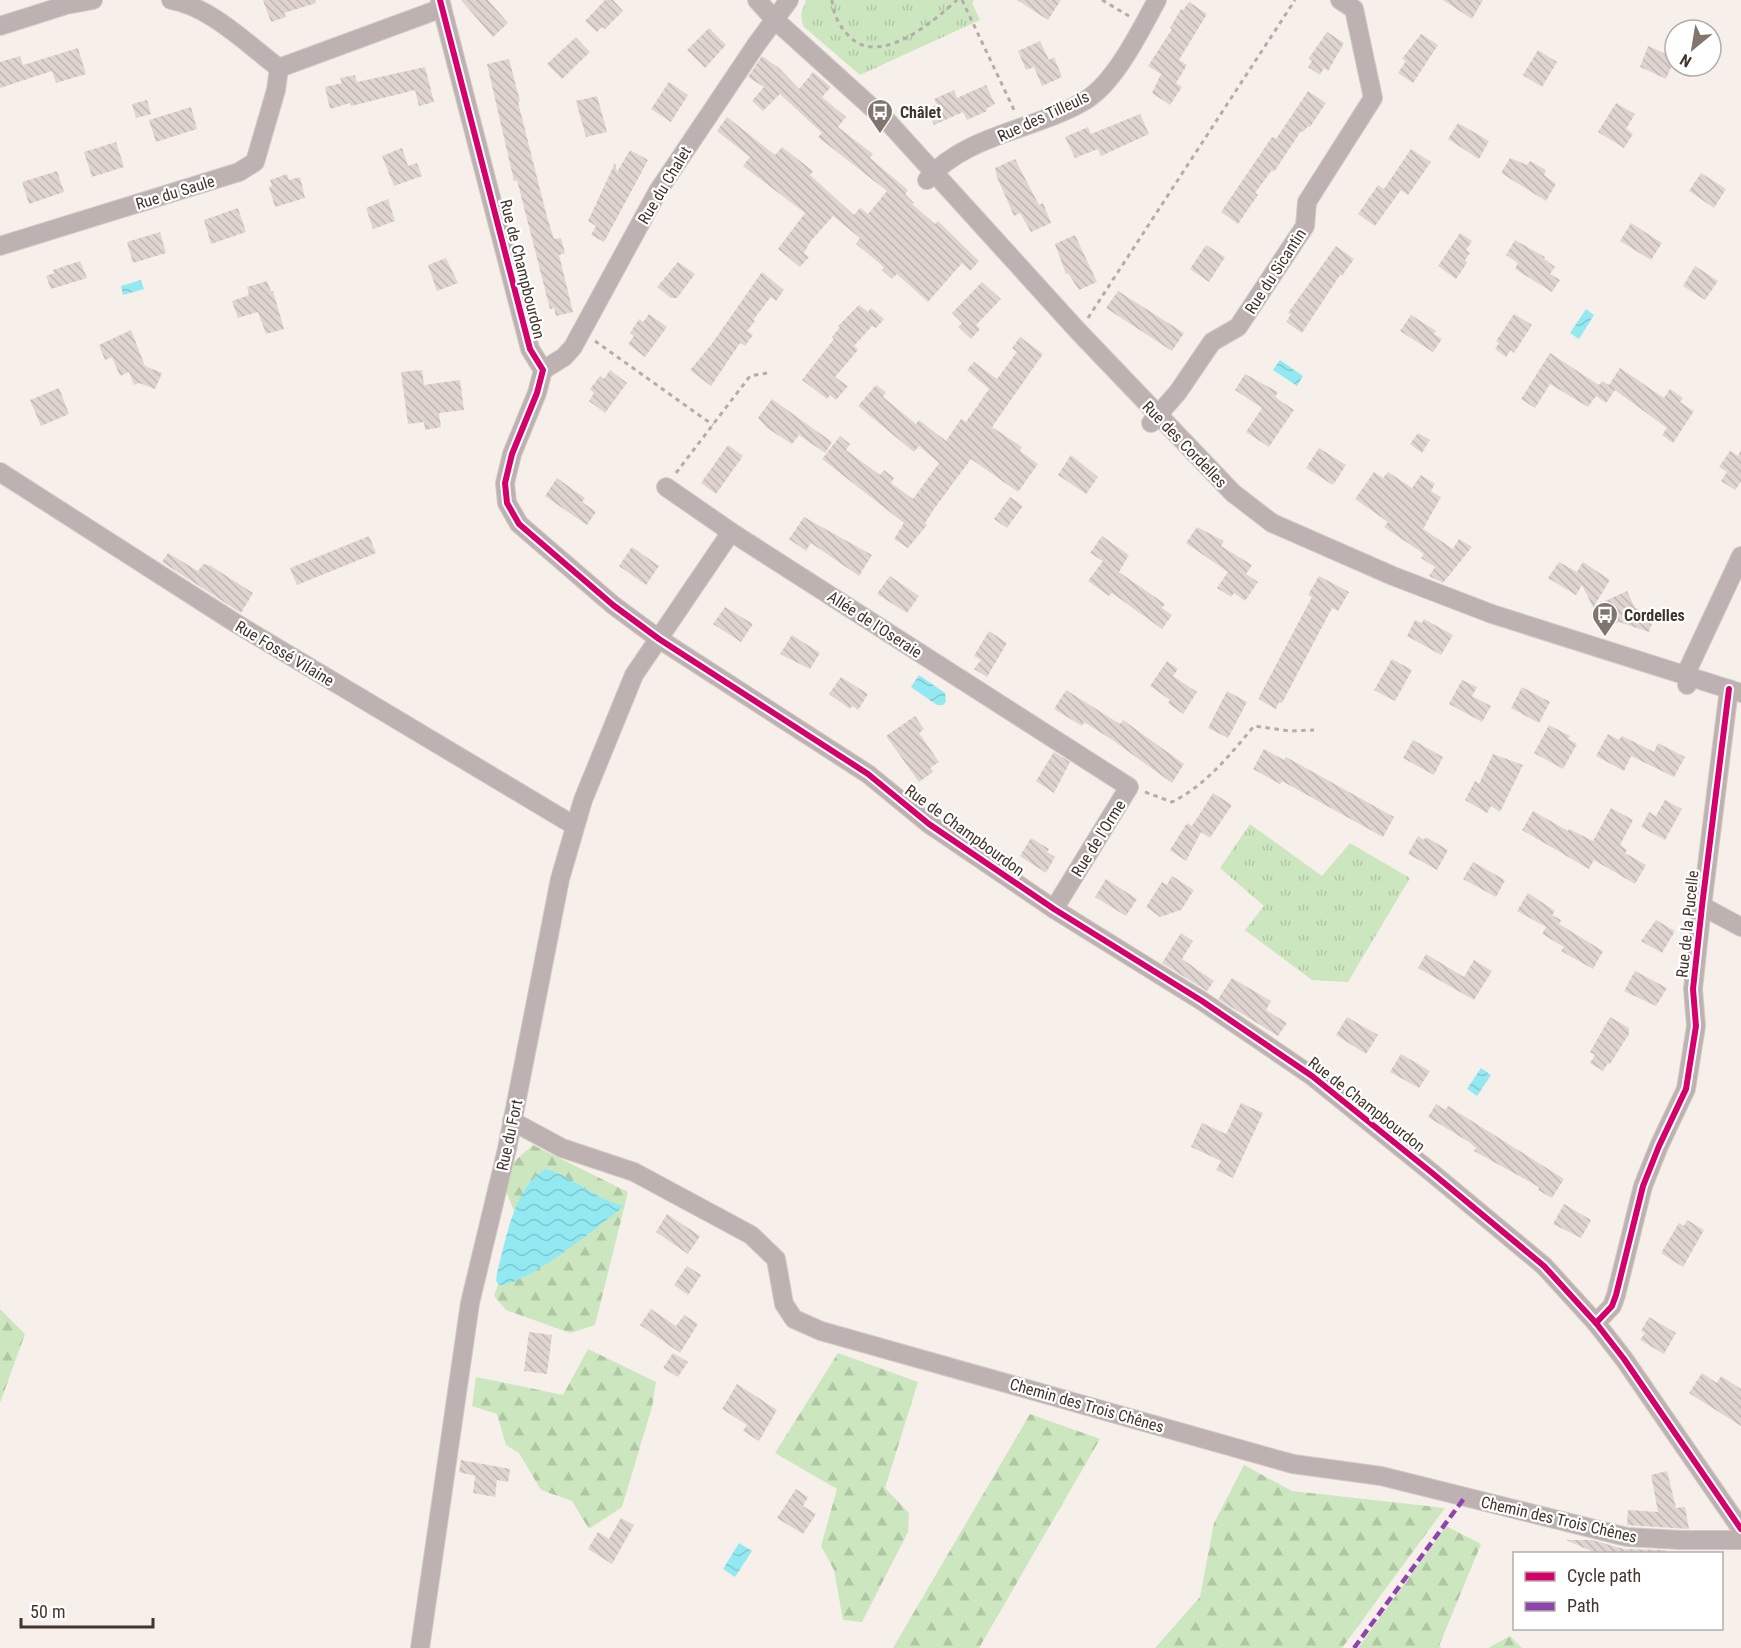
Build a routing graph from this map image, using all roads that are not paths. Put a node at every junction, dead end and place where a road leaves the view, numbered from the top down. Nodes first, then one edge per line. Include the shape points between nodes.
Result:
1 (93, 0) edge
2 (171, 0) edge
3 (757, 0) edge
4 (789, 0) edge
5 (1157, 0) edge
6 (1340, 0) edge
7 (441, 4) edge
8 (774, 19) junction
9 (0, 26) edge
10 (279, 68) junction
11 (930, 176) junction
12 (0, 246) edge
13 (543, 370) junction
14 (1154, 420) junction
15 (0, 472) edge
16 (666, 487) road end
17 (731, 532) junction
18 (1741, 556) edge
19 (659, 639) junction
20 (1687, 680) junction
21 (1735, 691) edge
22 (1018, 716) joint
23 (575, 826) junction
24 (1702, 906) junction
25 (1054, 909) junction
26 (1741, 927) edge
27 (512, 1121) junction
28 (1596, 1323) junction
29 (1741, 1529) edge
30 (1741, 1540) edge
31 (420, 1648) edge

1 - 9 street
2 - 10 street via 184,2 207,15
3 - 8 street, Rue des Cordelles
4 - 8 street, Rue du Chalet
5 - 11 street, Rue des Tilleuls via 1104,85 1085,100 961,153
6 - 14 street, Rue du Sicantin via 1354,9 1373,98 1307,202 1305,226 1238,327 1212,342
7 - 10 street
7 - 13 street, Rue de Champbourdon via 530,349
8 - 11 street, Rue des Cordelles via 889,123
8 - 13 street, Rue du Chalet via 658,191 573,347
10 - 12 street, Rue du Saule via 255,162 239,172
11 - 14 street, Rue des Cordelles via 1078,331
13 - 19 street, Rue de Champbourdon via 512,454 505,483 507,503 519,524
14 - 20 street, Rue des Cordelles via 1233,494 1272,523 1492,614
15 - 23 street, Rue Fossé Vilaine via 237,624
16 - 17 street, Allée de l'Oseraie
17 - 19 street
17 - 22 street, Allée de l'Oseraie
18 - 20 street
19 - 23 street, Rue du Fort via 634,675
19 - 25 street, Rue de Champbourdon via 868,774 929,824
20 - 21 street, Rue des Cordelles
21 - 24 street, Rue de la Pucelle
22 - 25 street, Rue de l'Orme via 1129,787
23 - 27 street, Rue du Fort via 560,879
24 - 26 street
24 - 28 street, Rue de la Pucelle via 1693,988 1696,1026 1686,1089 1643,1186 1616,1295
25 - 28 street, Rue de Champbourdon via 1202,1001 1312,1076 1544,1266
27 - 30 street, Chemin des Trois Chênes via 562,1148 634,1172 751,1235 776,1259 784,1304 794,1319 821,1331 1293,1464 1381,1476 1627,1537
27 - 31 street, Rue du Fort via 470,1303
28 - 29 street, Rue de Champbourdon

